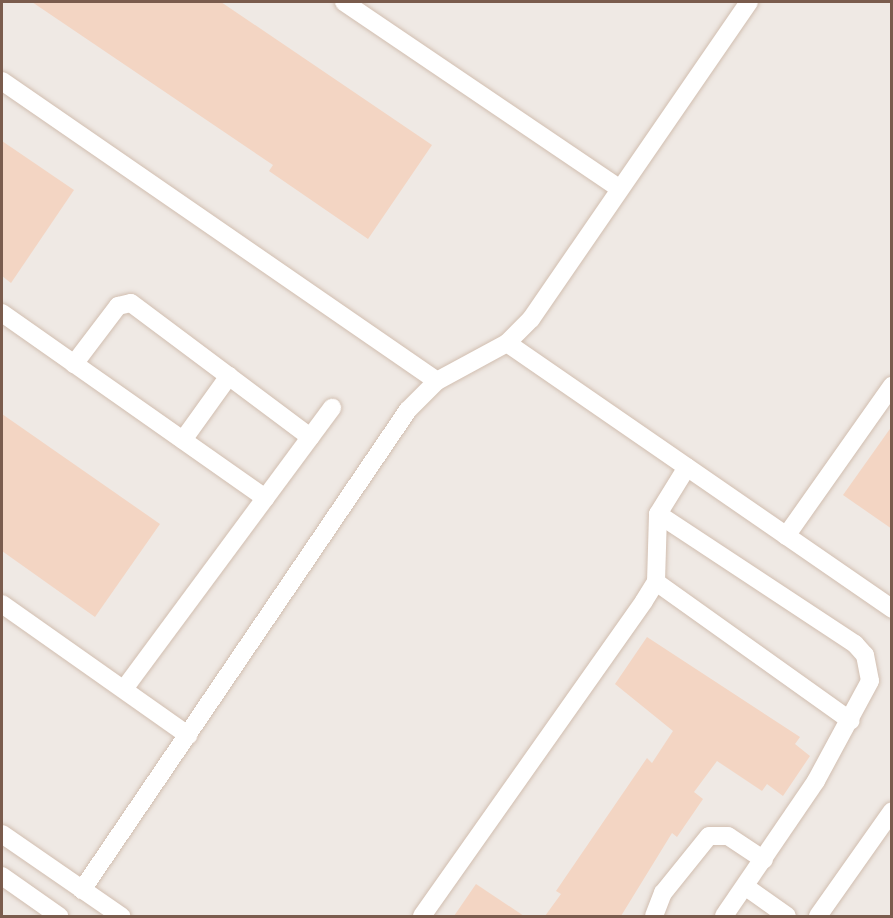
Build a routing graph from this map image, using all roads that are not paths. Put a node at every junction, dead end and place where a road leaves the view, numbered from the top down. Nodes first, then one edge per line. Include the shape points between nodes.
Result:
1 (344, 2) edge
2 (748, 2) edge
3 (2, 81) edge
4 (620, 189) junction
5 (2, 313) edge
6 (507, 343) junction
7 (74, 364) junction
8 (229, 376) junction
9 (437, 381) junction
10 (891, 386) edge
11 (332, 408) dead end
12 (310, 437) junction
13 (183, 440) junction
14 (687, 467) junction
15 (265, 498) junction
16 (658, 514) junction
17 (786, 536) junction
18 (656, 582) junction
19 (2, 604) edge
20 (891, 609) edge
21 (124, 689) junction
22 (851, 721) junction
23 (188, 735) junction
24 (891, 811) edge
25 (2, 834) edge
26 (764, 860) junction
27 (4, 883) edge
28 (746, 887) junction
29 (82, 890) junction
30 (59, 916) edge
31 (121, 916) edge
32 (422, 916) edge
33 (654, 916) edge
34 (724, 916) edge
35 (788, 916) edge
36 (818, 916) edge

1 - 4 street
2 - 4 street
3 - 9 street
4 - 6 street via 531,320
5 - 7 street
6 - 9 street
6 - 14 street
7 - 8 street via 118,306 131,303
7 - 13 street
8 - 12 street
8 - 13 street
9 - 23 street via 408,410
10 - 17 street
11 - 12 street
12 - 15 street
13 - 15 street
14 - 16 street
14 - 17 street
15 - 21 street
16 - 18 street
16 - 22 street via 865,655 870,681
17 - 20 street
18 - 22 street
18 - 32 street
19 - 21 street
21 - 23 street
22 - 26 street
23 - 29 street
24 - 36 street
25 - 29 street
26 - 28 street
26 - 33 street via 728,836 709,836 663,893
27 - 30 street
28 - 34 street
28 - 35 street
29 - 31 street

